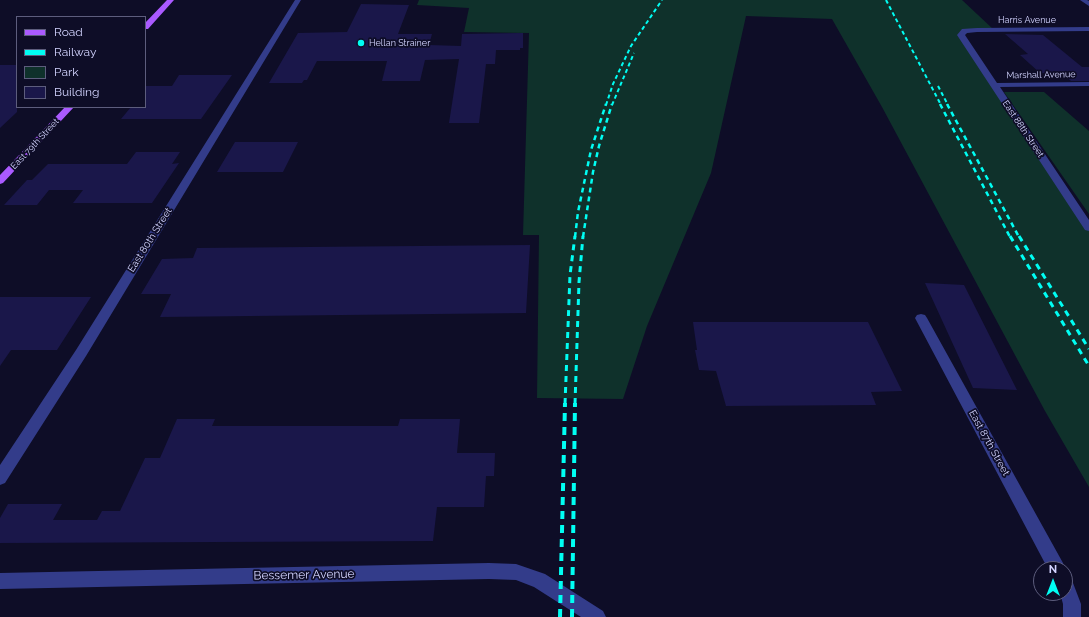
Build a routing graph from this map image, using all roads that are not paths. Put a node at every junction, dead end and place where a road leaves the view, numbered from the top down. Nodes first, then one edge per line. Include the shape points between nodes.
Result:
1 (171, 0) edge
2 (298, 0) edge
3 (1083, 0) edge
4 (1089, 4) edge
5 (146, 26) edge
6 (1089, 29) edge
7 (965, 31) joint
8 (1089, 84) edge
9 (993, 85) junction
10 (69, 108) edge
11 (0, 181) edge
12 (1089, 228) edge
13 (921, 318) dead end
14 (0, 478) edge
15 (1053, 561) edge
16 (0, 581) edge
17 (1071, 601) edge
18 (597, 617) edge
19 (1072, 617) edge

1 - 5 main road
2 - 14 street, East 80th Street via 81,353
3 - 4 street
6 - 7 street, Harris Avenue
7 - 9 street, East 88th Street via 961,35
8 - 9 street, Marshall Avenue
9 - 12 street, East 88th Street
10 - 11 main road, East 79th Street
13 - 15 street, East 87th Street
16 - 18 street, Bessemer Avenue via 516,572 539,580
17 - 19 street

